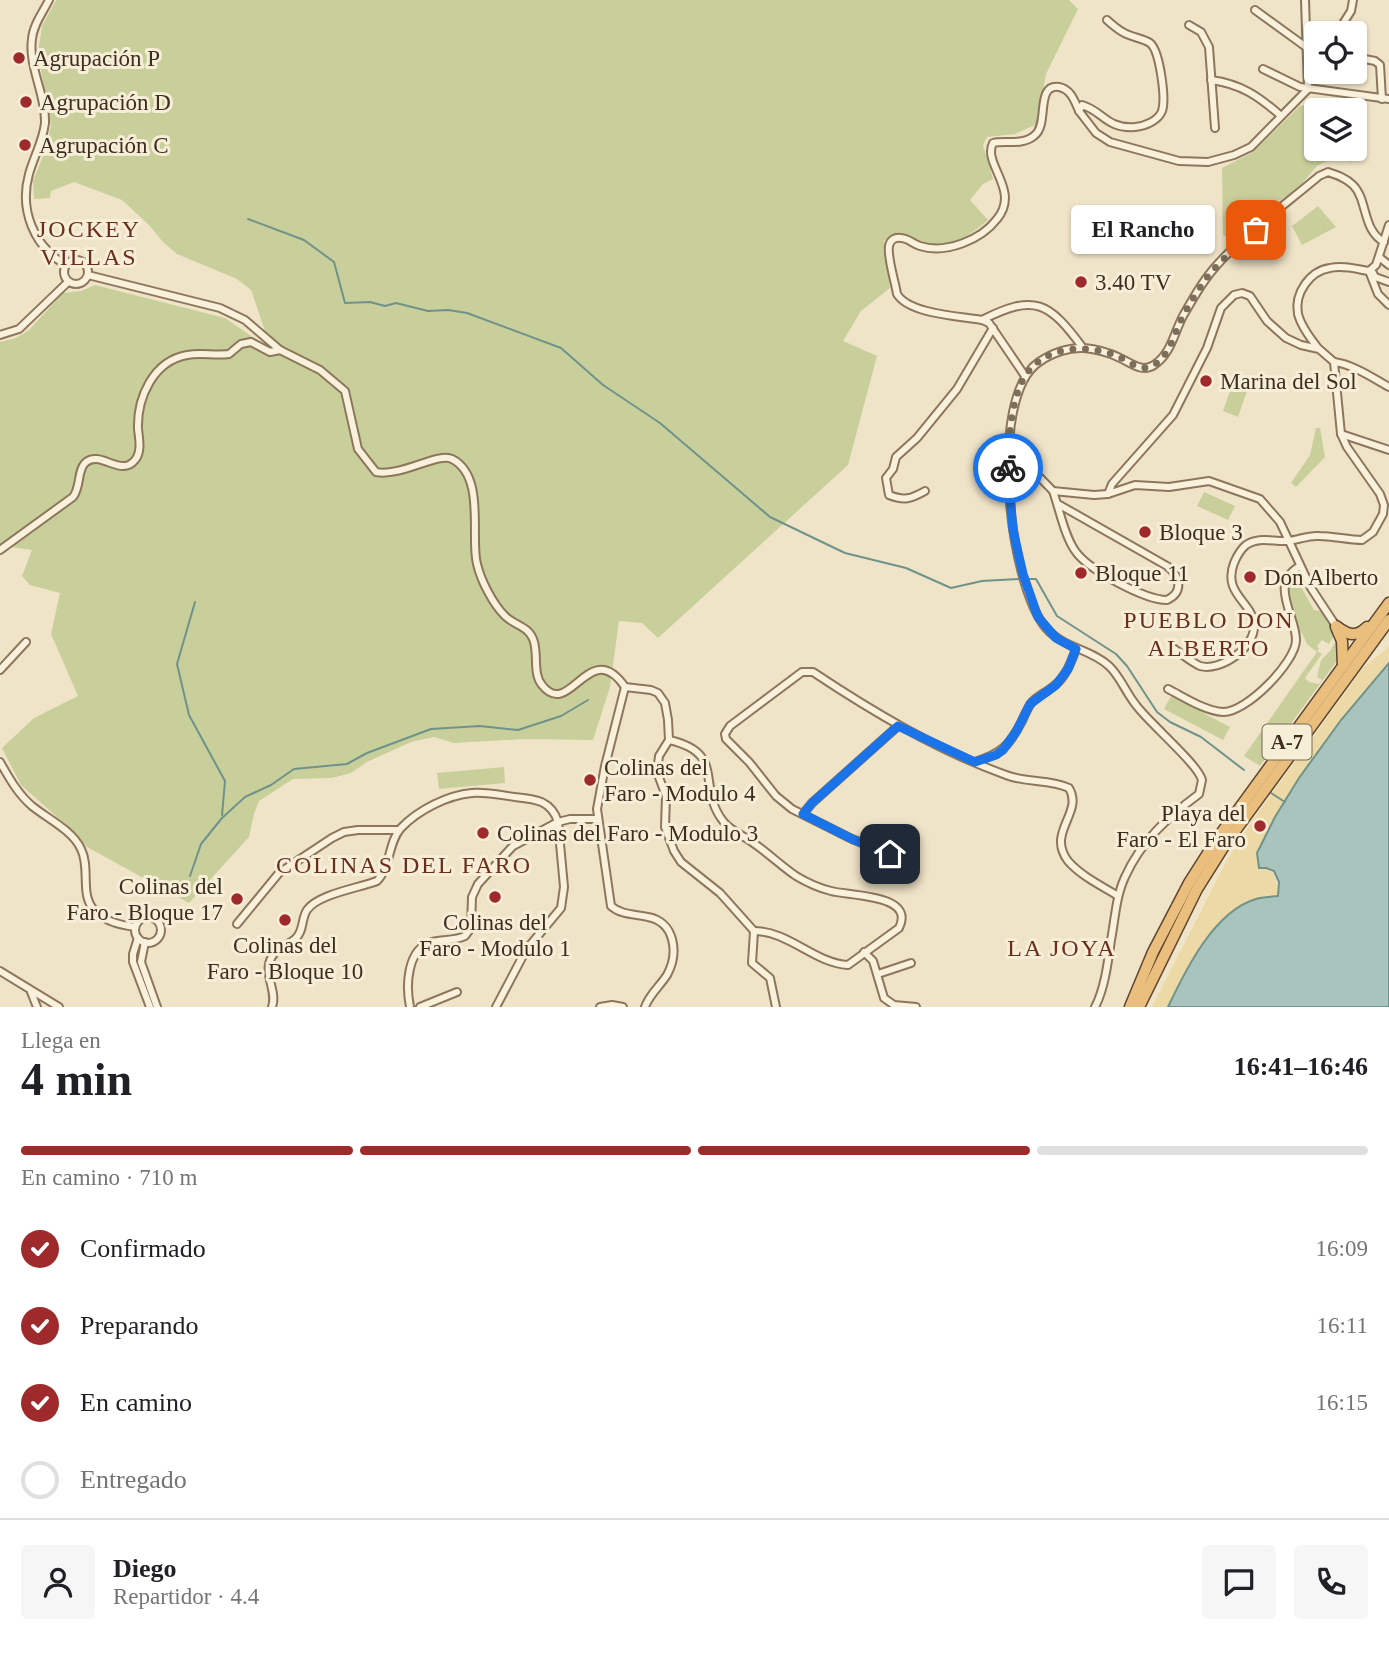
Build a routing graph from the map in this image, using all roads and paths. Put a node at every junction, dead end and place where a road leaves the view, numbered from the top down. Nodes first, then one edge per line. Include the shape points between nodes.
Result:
1 (49, 0) edge
2 (1304, 0) edge
3 (1353, 0) edge
4 (1255, 10) dead end
5 (1107, 20) dead end
6 (1305, 21) edge
7 (1345, 21) edge
8 (1189, 25) dead end
9 (1304, 46) edge
10 (1367, 59) edge
11 (1263, 69) dead end
12 (1211, 80) junction
13 (1308, 84) edge
14 (1308, 89) junction
15 (1386, 99) edge
16 (1079, 111) junction
17 (1280, 116) junction
18 (1214, 128) dead end
19 (1389, 225) edge
20 (1384, 242) junction
21 (1378, 257) junction
22 (66, 265) junction
23 (1389, 265) edge
24 (1369, 271) junction
25 (88, 275) junction
26 (68, 282) junction
27 (1389, 282) edge
28 (1389, 305) edge
29 (982, 320) junction
30 (993, 328) junction
31 (0, 335) edge
32 (1083, 348) junction
33 (1319, 349) junction
34 (280, 350) junction
35 (1334, 362) junction
36 (1348, 366) junction
37 (1336, 374) junction
38 (1025, 376) junction
39 (1389, 387) edge
40 (1341, 434) junction
41 (1010, 447) junction
42 (1389, 450) edge
43 (925, 491) dead end
44 (1053, 491) junction
45 (1108, 494) junction
46 (1058, 504) junction
47 (1289, 541) junction
48 (0, 550) edge
49 (1300, 566) junction
50 (1389, 603) edge
51 (1385, 617) edge
52 (1336, 626) junction
53 (26, 642) dead end
54 (1173, 648) dead end
55 (1076, 649) junction
56 (1343, 666) junction
57 (0, 670) edge
58 (625, 687) junction
59 (1168, 689) dead end
60 (898, 726) junction
61 (669, 740) junction
62 (0, 762) edge
63 (975, 762) junction
64 (803, 814) junction
65 (598, 819) junction
66 (558, 821) junction
67 (398, 830) junction
68 (908, 861) dead end
69 (1118, 896) junction
70 (237, 924) dead end
71 (135, 927) junction
72 (754, 931) junction
73 (141, 940) junction
74 (864, 952) junction
75 (1153, 952) junction
76 (911, 963) dead end
77 (0, 971) edge
78 (878, 974) junction
79 (30, 990) junction
80 (457, 992) dead end
81 (49, 1001) junction
82 (37, 1007) edge
83 (59, 1007) edge
84 (150, 1007) edge
85 (157, 1007) edge
86 (272, 1007) edge
87 (410, 1007) edge
88 (420, 1007) edge
89 (496, 1007) edge
90 (600, 1007) edge
91 (623, 1007) edge
92 (645, 1007) edge
93 (776, 1007) edge
94 (916, 1007) edge
95 (1095, 1007) edge
96 (1123, 1007) edge
97 (1130, 1007) edge
98 (1139, 1007) edge

1 - 22 street via 32,38 45,125 25,194 32,229 51,257
2 - 6 street
3 - 7 street
4 - 9 street
5 - 16 street via 1154,48 1162,110 1152,122 1134,127 1103,120 1084,105
8 - 12 street via 1201,32 1209,47
10 - 15 street via 1380,65
11 - 14 street
12 - 17 street via 1246,89
12 - 18 street
13 - 14 street
14 - 15 street
14 - 17 street
16 - 17 street via 1096,133 1110,142 1189,163 1245,150
16 - 29 street via 1069,92 1052,87 1046,90 1041,128 1033,137 993,144 990,154 1004,188 1005,204 997,220 974,238 938,248 921,247 903,238 890,243 897,293 906,304
19 - 20 street
20 - 21 street
20 - 32 street via 1376,237 1354,186 1328,172 1235,248 1206,278 1168,350 1153,366 1135,366
21 - 23 street
21 - 24 street
22 - 25 street via 80,260
22 - 26 street
24 - 27 street
24 - 28 street via 1378,295
24 - 33 street via 1333,267 1316,272 1307,281 1298,312
25 - 26 street via 80,284
25 - 34 street via 220,308 245,320
26 - 31 street via 19,329
29 - 30 street
29 - 32 street via 1007,307 1044,308 1064,322
30 - 38 street
30 - 43 street via 957,389 897,457 886,478 889,495 898,499 908,500
32 - 38 street via 1050,356
33 - 35 street
33 - 45 street via 1286,338 1250,296 1231,297 1221,308 1177,409 1111,484
34 - 48 street via 270,352 251,342 229,354 187,355 168,362 140,400 139,453 134,461 121,466 96,459 87,462 73,497
34 - 58 street via 320,370 345,391 358,449 376,472 403,470 443,457 459,464 475,505 477,566 505,616 534,640 544,687 556,694 564,692 586,673 602,670 617,675
35 - 36 street
35 - 37 street
36 - 37 street
36 - 39 street
37 - 40 street
38 - 41 street via 1017,396
40 - 42 street
40 - 47 street via 1380,494 1384,505 1380,520 1362,540 1317,536
41 - 44 street
41 - 55 street via 1010,505 1023,574 1038,617 1056,638
44 - 45 street
44 - 46 street
45 - 47 street via 1135,485 1218,483 1265,502
46 - 46 street via 1076,553 1109,577 1151,598 1167,600 1176,593 1173,571
47 - 49 street
47 - 54 street via 1254,541 1236,560 1233,585 1254,619 1254,635 1247,648 1209,667
49 - 52 street
49 - 59 street via 1290,573 1284,590 1295,647 1263,690 1226,713
50 - 51 highway, A-7
51 - 52 highway via 1355,635
51 - 56 highway, A-7
51 - 98 highway, A-7 via 1224,846 1197,889
52 - 56 highway
53 - 57 street
55 - 63 street via 1068,669 1056,685 1030,704 1003,750
55 - 69 street via 1110,666 1134,703 1196,767 1202,780 1199,794 1168,817 1135,857
56 - 75 highway, A-7 via 1217,839
58 - 61 street via 658,693 667,711
58 - 65 street via 605,766
60 - 63 street
60 - 64 street
60 - 64 street via 807,670 730,726 726,739 776,796
61 - 72 street via 659,756 657,772 666,796 665,827 674,851
61 - 74 street via 698,752 705,763 714,806 726,825 800,878 899,908 899,928
62 - 71 street via 18,792 81,848 93,910 111,922
63 - 69 street via 1017,779 1069,788 1073,807 1061,838 1067,859
64 - 68 street
65 - 66 street
65 - 92 street via 611,906 654,918 671,935 671,965
66 - 67 street via 551,808 538,800 472,793 422,811
66 - 87 street via 513,846 478,884 472,897 471,928 465,936 421,948 409,975
66 - 89 street via 564,887 561,908 526,950
67 - 70 street via 358,830 332,838 279,873
67 - 86 street via 377,881 317,900 306,912 298,937 276,951 268,969
69 - 95 street
71 - 73 street
71 - 73 street via 144,917 159,922 159,938 152,943
72 - 74 street via 785,938 842,965 853,963
72 - 93 street via 752,963 770,978
73 - 84 street via 134,946 133,962
73 - 85 street via 141,962
74 - 78 street
75 - 96 highway
75 - 97 highway, A-7
76 - 78 street
77 - 79 street
78 - 94 street via 884,998 894,1005
79 - 81 street
79 - 82 street
80 - 88 street
81 - 82 street
81 - 83 street
90 - 91 street

